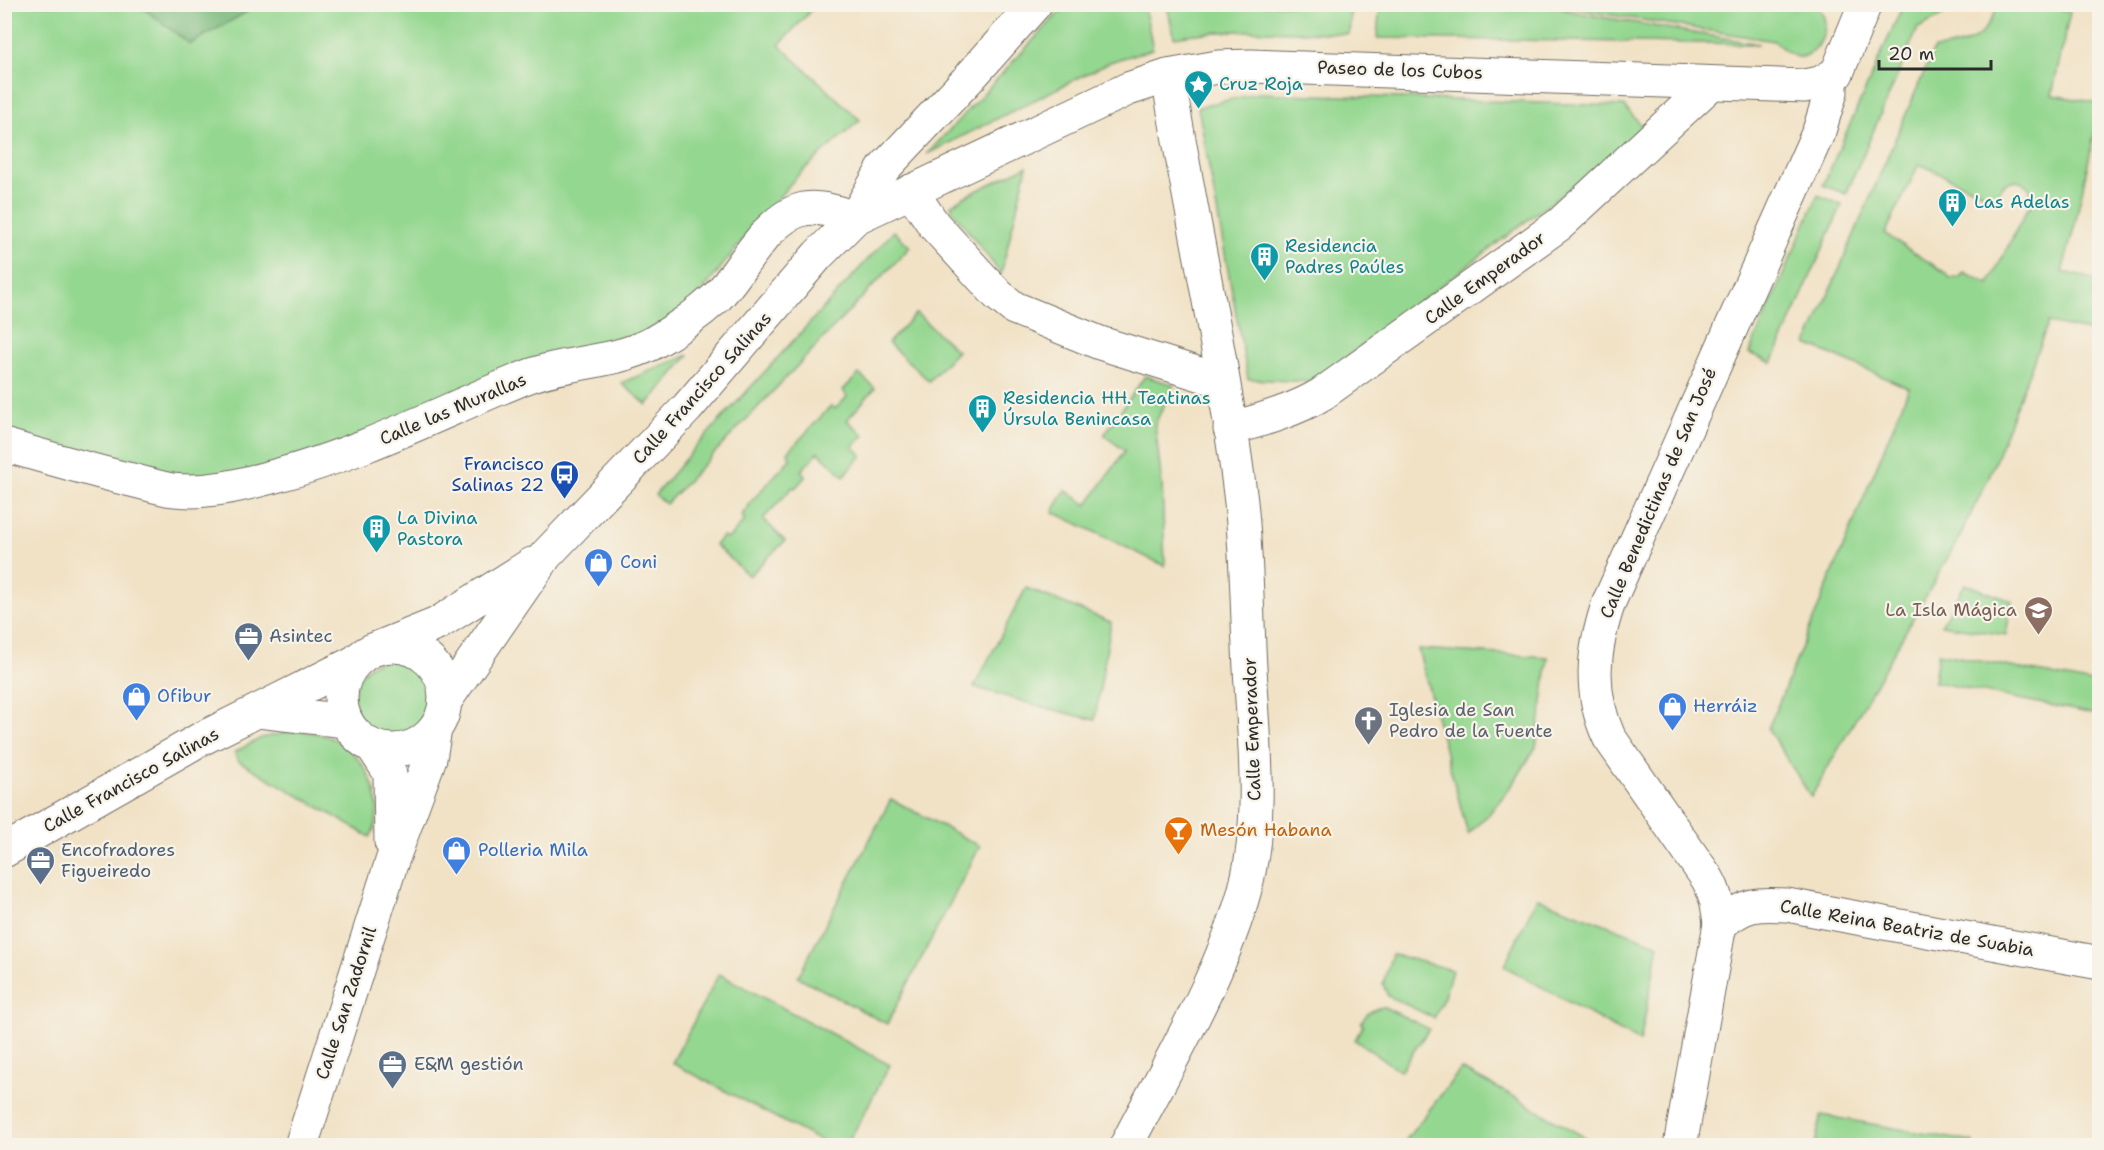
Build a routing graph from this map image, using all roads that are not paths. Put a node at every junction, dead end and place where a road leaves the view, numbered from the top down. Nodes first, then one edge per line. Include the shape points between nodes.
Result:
1 (1035, 4) edge
2 (1865, 4) edge
3 (1168, 76) junction
4 (1832, 77) junction
5 (1712, 83) junction
6 (911, 191) junction
7 (855, 218) junction
8 (1222, 381) junction
9 (1230, 429) junction
10 (4, 445) edge
11 (546, 555) junction
12 (367, 655) junction
13 (258, 711) junction
14 (440, 715) junction
15 (346, 721) junction
16 (373, 747) junction
17 (4, 851) edge
18 (392, 861) junction
19 (1720, 924) junction
20 (2100, 963) edge
21 (301, 1146) edge
22 (1126, 1146) edge
23 (1680, 1146) edge

1 - 7 street, Calle Francisco Salinas via 884,168
2 - 4 street
3 - 5 street, Paseo de los Cubos via 1251,66
3 - 6 street, Paseo de los Cubos via 1128,89
3 - 8 street, Calle Emperador
4 - 5 street, Paseo de los Cubos via 1804,86
4 - 19 street, Calle Benedictinas de San José via 1819,131 1609,602 1597,645 1595,692 1603,724 1713,888
5 - 9 street, Calle Emperador via 1551,231 1322,394 1266,419
6 - 7 street, Calle Francisco Salinas
6 - 8 street via 934,225 1014,308 1100,343
7 - 10 street, Calle las Murallas via 821,208 803,209 786,217 768,233 718,296 689,321 649,344 612,358 555,367 527,376 377,442 239,486 172,490
7 - 11 street, Calle Francisco Salinas via 818,255 687,408
8 - 9 street, Calle Emperador
9 - 22 street, Calle Emperador via 1241,504 1257,787 1251,858 1227,941 1200,1003
11 - 12 street, Calle Francisco Salinas via 438,624
11 - 14 street, Calle Francisco Salinas
12 - 13 street, Calle Francisco Salinas
12 - 14 street via 394,646 408,648 431,662 444,687
12 - 15 street via 345,676 341,706
13 - 15 street
13 - 17 street, Calle Francisco Salinas via 199,740
14 - 16 street via 423,741 392,751
14 - 18 street, Calle San Zadornil via 430,758
15 - 16 street via 357,736
16 - 18 street, Calle San Zadornil via 390,773
18 - 21 street, Calle San Zadornil
19 - 20 street, Calle Reina Beatriz de Suabia via 1745,907 1787,905
19 - 23 street, Calle Benedictinas de San José

